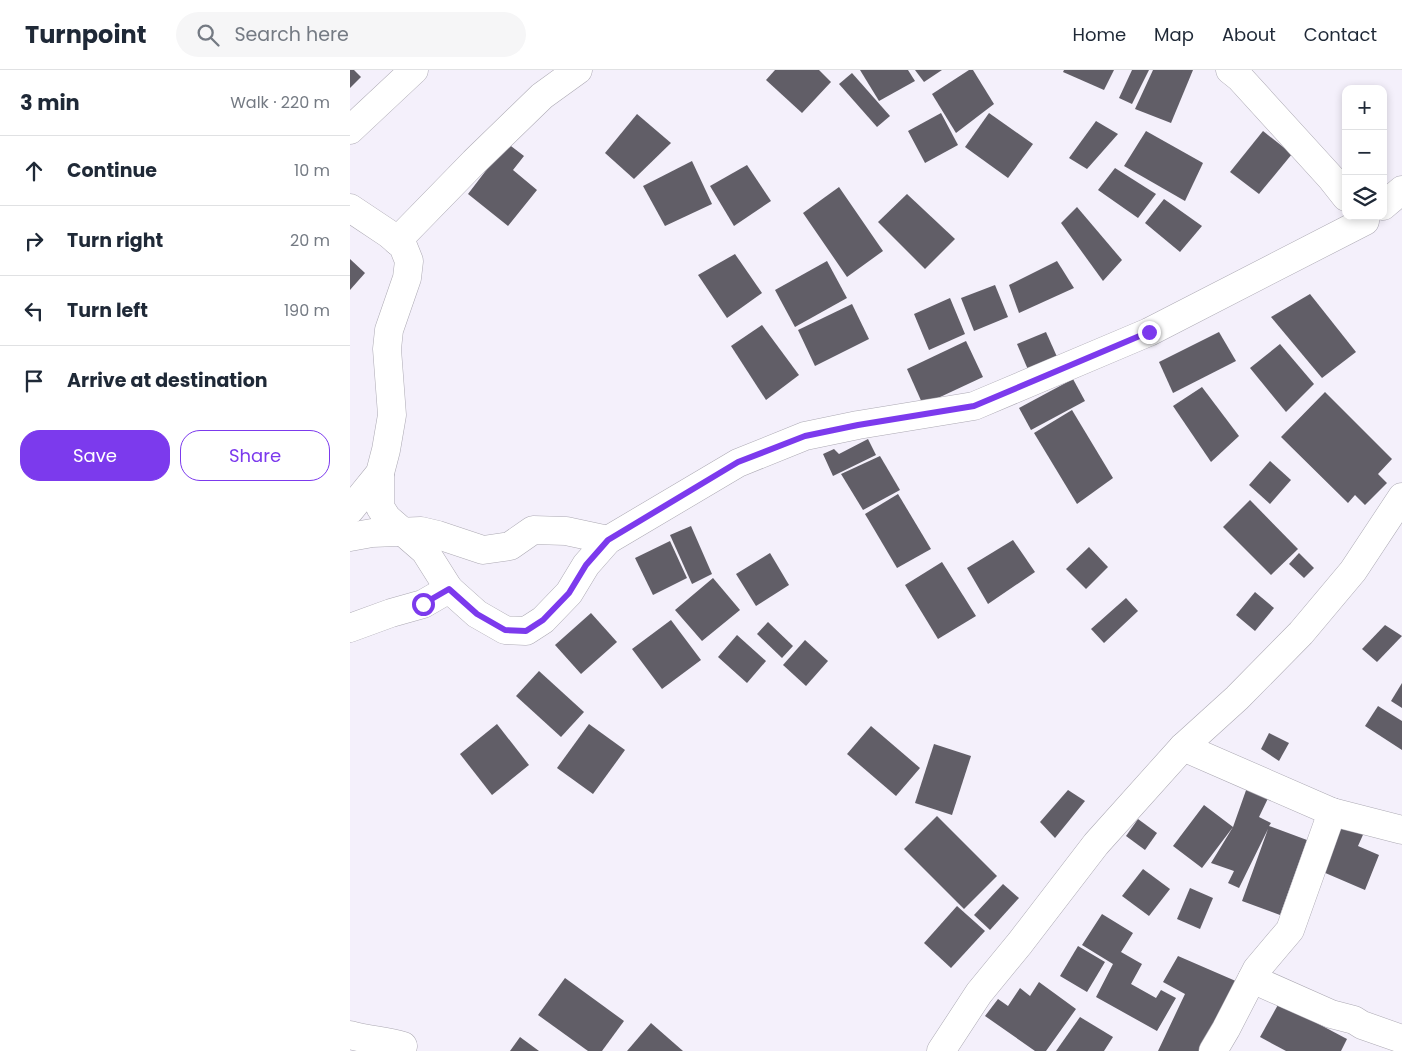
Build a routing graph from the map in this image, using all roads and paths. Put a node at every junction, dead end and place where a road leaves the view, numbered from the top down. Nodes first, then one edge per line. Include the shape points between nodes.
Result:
1 (414, 70) edge
2 (578, 70) edge
3 (1242, 73) edge
4 (350, 130) edge
5 (1402, 190) edge
6 (1342, 192) edge
7 (1387, 202) edge
8 (350, 208) edge
9 (1361, 220) edge
10 (397, 241) junction
11 (380, 473) junction
12 (1402, 497) edge
13 (350, 510) edge
14 (402, 531) junction
15 (350, 537) edge
16 (608, 540) junction
17 (449, 589) junction
18 (350, 628) edge
19 (1183, 747) junction
20 (1332, 812) junction
21 (1402, 830) edge
22 (1252, 979) junction
23 (350, 1035) edge
24 (1402, 1039) edge
25 (403, 1046) dead end
26 (941, 1051) edge
27 (1213, 1051) edge

1 - 4 street
2 - 10 street via 542,96
3 - 6 street
5 - 7 street
8 - 10 street
9 - 16 street via 1149,332 974,406 805,436 738,462
10 - 11 street via 403,246 408,262 407,278 389,330 387,349 392,415
11 - 13 street
11 - 14 street via 380,507
12 - 19 street via 1353,571 1301,633
14 - 15 street
14 - 16 street via 438,535 483,550 510,546 533,530 566,531
14 - 17 street via 425,551
16 - 17 street via 586,565 569,593 543,620 526,631 505,630 477,614
17 - 18 street via 423,604
19 - 20 street
19 - 26 street via 1096,844 979,993
20 - 21 street
20 - 22 street via 1290,930
22 - 24 street via 1331,1014
22 - 27 street
23 - 25 street

